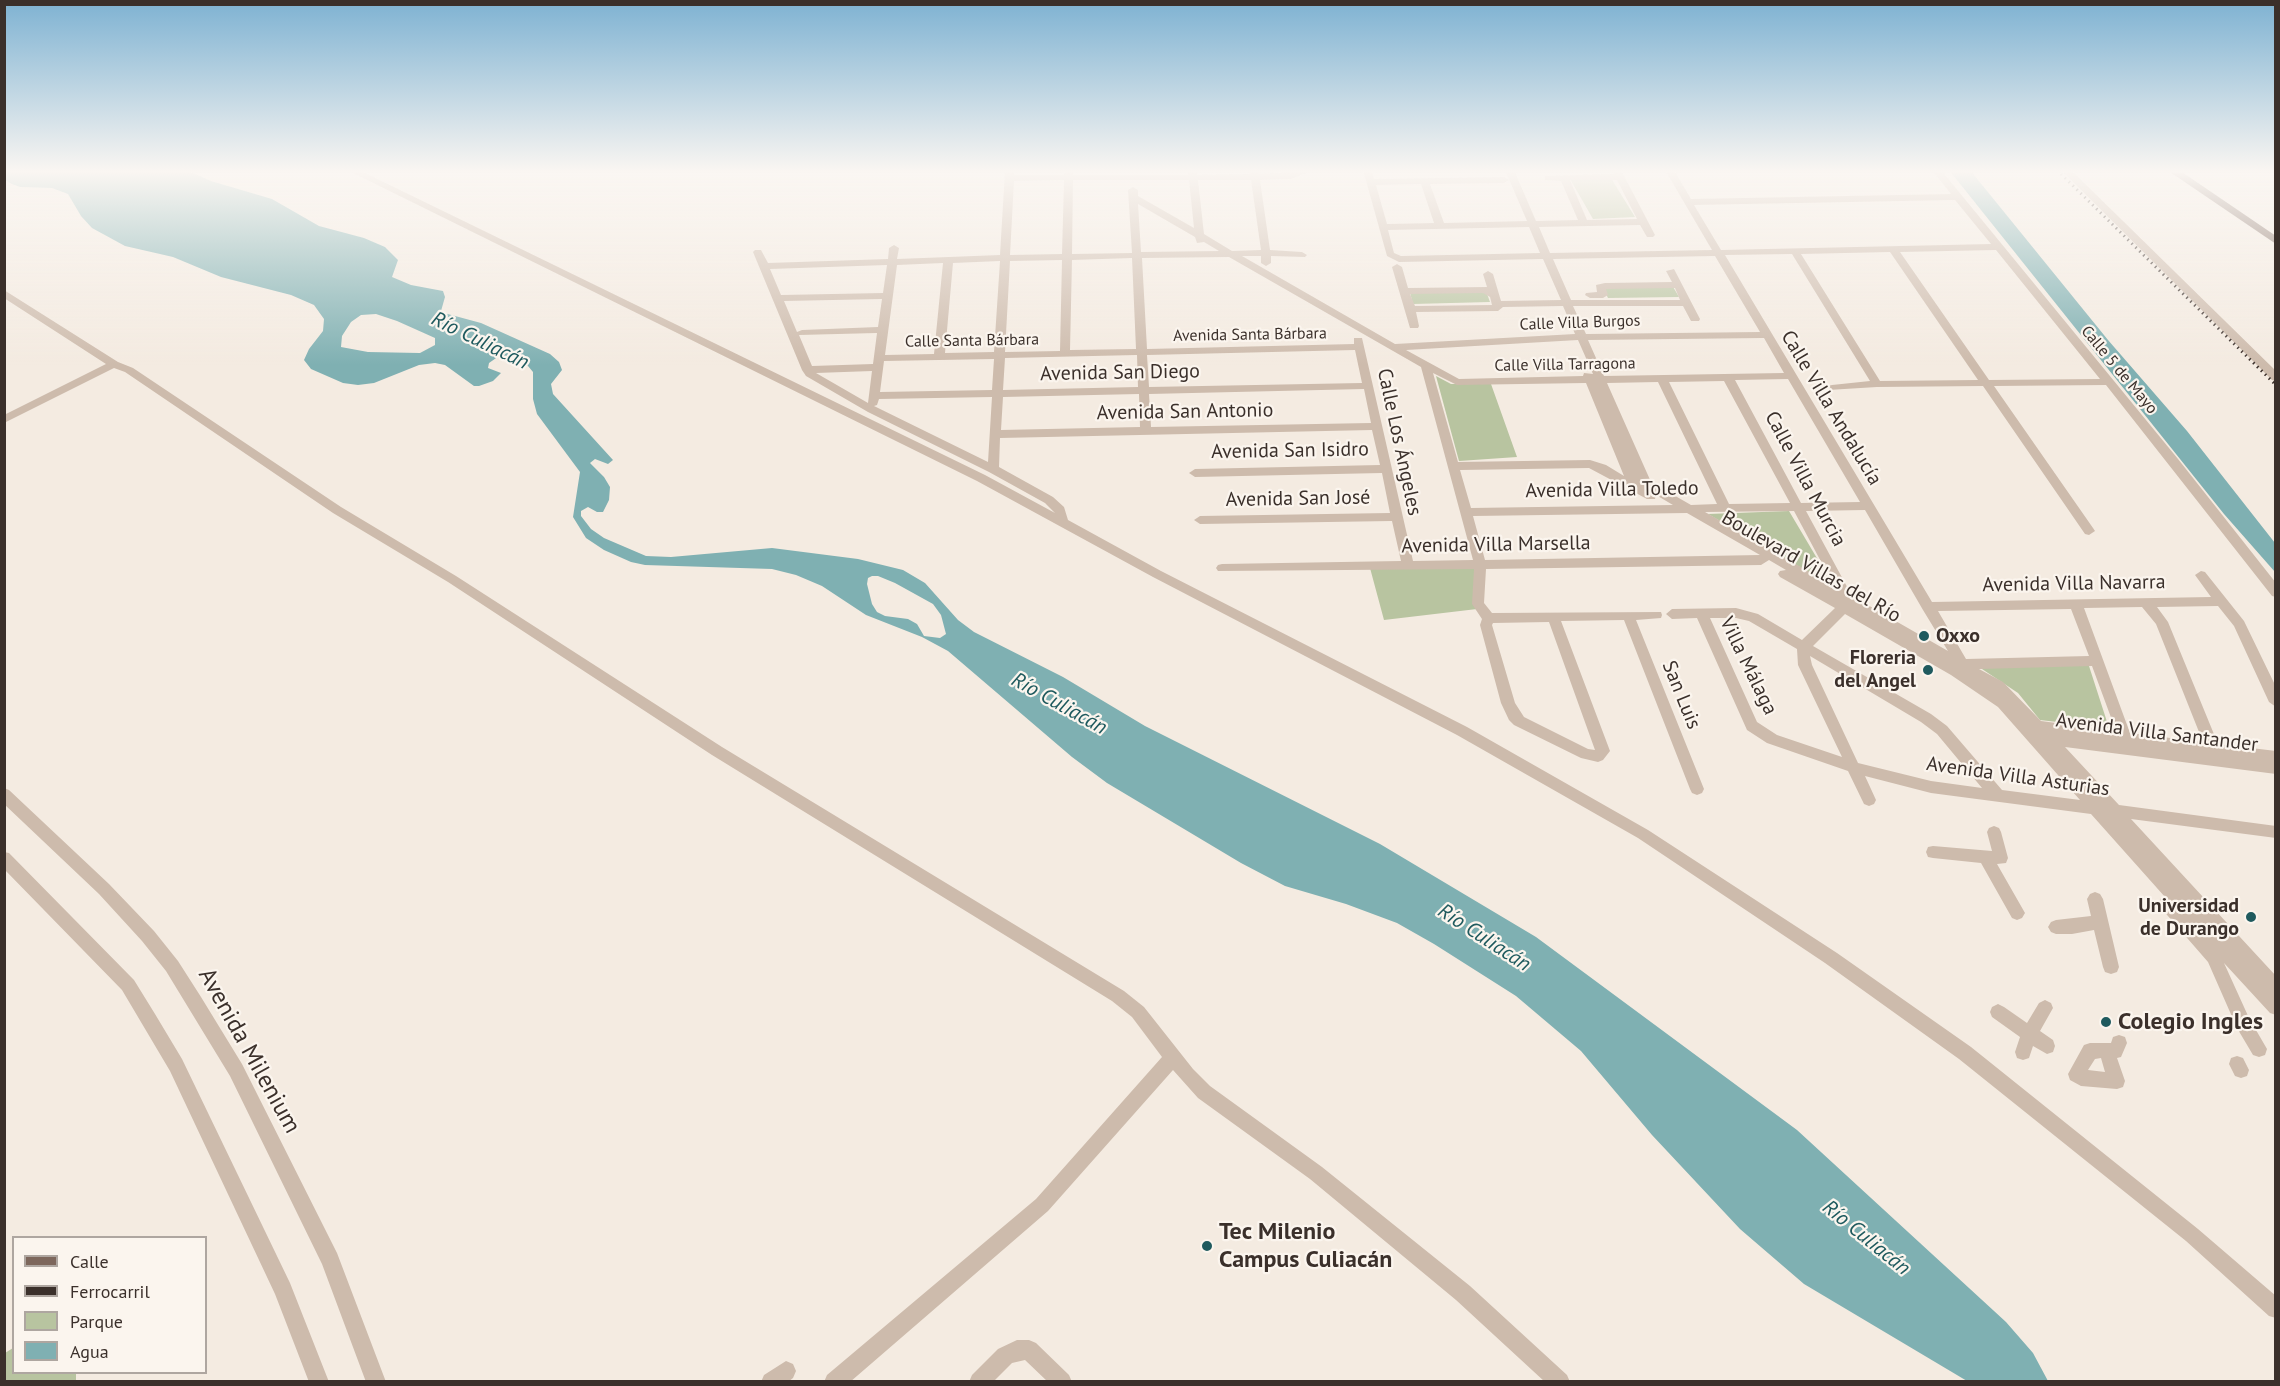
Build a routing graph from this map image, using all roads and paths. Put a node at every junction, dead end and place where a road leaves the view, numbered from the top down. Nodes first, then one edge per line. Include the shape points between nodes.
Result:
1 (1199, 234) edge
2 (482, 235) edge
3 (1005, 235) edge
4 (1068, 235) edge
5 (1135, 235) edge
6 (1200, 235) edge
7 (1263, 235) edge
8 (1385, 235) edge
9 (1532, 235) edge
10 (1707, 235) edge
11 (1989, 235) edge
12 (2131, 235) edge
13 (1999, 247) junction
14 (894, 248) dead end
15 (1893, 249) junction
16 (1794, 250) junction
17 (1717, 251) junction
18 (758, 252) dead end
19 (1230, 254) junction
20 (1266, 254) junction
21 (1201, 255) junction
22 (1302, 255) dead end
23 (1136, 256) junction
24 (1541, 256) junction
25 (1067, 257) junction
26 (1004, 258) junction
27 (948, 260) junction
28 (892, 262) junction
29 (764, 267) junction
30 (1397, 267) dead end
31 (1671, 271) dead end
32 (1265, 274) junction
33 (1488, 274) dead end
34 (1678, 285) junction
35 (1404, 291) junction
36 (4, 292) edge
37 (887, 296) junction
38 (777, 298) junction
39 (1604, 298) junction
40 (1560, 299) junction
41 (1496, 300) junction
42 (1687, 303) junction
43 (1414, 309) junction
44 (1695, 319) dead end
45 (1356, 326) junction
46 (1414, 326) dead end
47 (883, 330) junction
48 (802, 333) dead end
49 (1767, 335) junction
50 (1576, 337) junction
51 (1359, 347) junction
52 (1394, 347) junction
53 (1142, 352) junction
54 (1065, 354) junction
55 (998, 355) junction
56 (939, 356) junction
57 (879, 362) junction
58 (114, 364) junction
59 (1426, 366) junction
60 (807, 370) junction
61 (1790, 376) junction
62 (1728, 377) junction
63 (2276, 378) edge
64 (1662, 379) junction
65 (1595, 381) junction
66 (2109, 382) junction
67 (1985, 383) junction
68 (1877, 384) junction
69 (1368, 386) junction
70 (1832, 388) dead end
71 (1144, 390) junction
72 (996, 393) junction
73 (874, 396) junction
74 (872, 410) junction
75 (4, 420) edge
76 (1376, 426) junction
77 (1146, 430) junction
78 (995, 434) junction
79 (1452, 466) junction
80 (993, 469) junction
81 (1386, 469) junction
82 (1195, 472) dead end
83 (1635, 487) junction
84 (1868, 506) junction
85 (1798, 507) junction
86 (1725, 508) junction
87 (1674, 509) junction
88 (1689, 509) junction
89 (1465, 512) junction
90 (1396, 517) junction
91 (1200, 520) dead end
92 (1062, 521) junction
93 (2089, 531) dead end
94 (1765, 558) junction
95 (1480, 564) junction
96 (1408, 565) junction
97 (1222, 568) dead end
98 (2201, 575) dead end
99 (2276, 593) edge
100 (2221, 601) junction
101 (2145, 602) junction
102 (1845, 604) junction
103 (2076, 604) junction
104 (1928, 607) junction
105 (1701, 613) junction
106 (1672, 614) dead end
107 (1628, 615) junction
108 (1656, 615) dead end
109 (1553, 616) junction
110 (1489, 618) junction
111 (1804, 646) junction
112 (2097, 661) junction
113 (1959, 668) junction
114 (2276, 702) edge
115 (2032, 730) junction
116 (1761, 734) joint
117 (2049, 740) junction
118 (2128, 744) junction
119 (2215, 755) junction
120 (2276, 757) edge
121 (1853, 767) junction
122 (2276, 768) edge
123 (1697, 789) dead end
124 (4, 794) edge
125 (1997, 795) junction
126 (1869, 800) dead end
127 (2094, 808) junction
128 (2114, 810) junction
129 (1994, 832) dead end
130 (2276, 832) edge
131 (1933, 852) dead end
132 (1985, 857) junction
133 (4, 858) edge
134 (2095, 899) dead end
135 (2166, 903) dead end
136 (2017, 913) dead end
137 (2099, 922) junction
138 (2056, 927) dead end
139 (2110, 967) dead end
140 (2276, 988) edge
141 (2045, 1008) dead end
142 (2276, 1008) edge
143 (1998, 1012) dead end
144 (2029, 1034) junction
145 (2047, 1046) dead end
146 (2259, 1049) dead end
147 (2023, 1052) dead end
148 (1173, 1056) junction
149 (2276, 1309) edge
150 (319, 1382) edge
151 (376, 1382) edge
152 (834, 1382) edge
153 (979, 1382) edge
154 (1062, 1382) edge
155 (1560, 1382) edge

1 - 21 street
2 - 92 street
3 - 26 street
4 - 25 street
5 - 23 street
6 - 19 street, Calle Villa Tarragona
7 - 20 street
8 - 24 street via 1389,252 1399,259
9 - 24 street, Boulevard Villas del Río
10 - 17 street, Calle Villa Andalucía
11 - 13 street, Calle 5 de Mayo
12 - 63 street
13 - 15 street
13 - 66 street, Calle 5 de Mayo
14 - 28 street, Calle Santa Bárbara
15 - 16 street
15 - 67 street
16 - 17 street
16 - 68 street
17 - 24 street
17 - 49 street, Calle Villa Andalucía
18 - 29 street
19 - 20 street
19 - 21 street
19 - 32 street, Calle Villa Tarragona
20 - 22 street
20 - 32 street
21 - 23 street
23 - 25 street
23 - 53 street
24 - 40 street, Boulevard Villas del Río
25 - 26 street
25 - 54 street
26 - 27 street
26 - 55 street
27 - 28 street
27 - 56 street
28 - 29 street
28 - 37 street, Calle Santa Bárbara
29 - 38 street
30 - 35 street
31 - 34 street
32 - 45 street, Calle Villa Tarragona
33 - 41 street
34 - 39 street via 1600,287
34 - 42 street
35 - 41 street via 1485,290
35 - 43 street
36 - 58 street
37 - 38 street
37 - 47 street, Calle Santa Bárbara
38 - 60 street
39 - 40 street
39 - 42 street via 1613,304
40 - 41 street
40 - 50 street, Boulevard Villas del Río
41 - 43 street via 1498,308 1493,309
42 - 44 street
43 - 46 street
45 - 51 street, Calle Los Ángeles
45 - 52 street, Calle Villa Tarragona
47 - 48 street
47 - 57 street, Calle Santa Bárbara
49 - 50 street, Calle Villa Burgos
49 - 61 street, Calle Villa Andalucía
50 - 52 street, Calle Villa Burgos
50 - 65 street, Boulevard Villas del Río
51 - 53 street, Avenida Santa Bárbara
51 - 69 street, Calle Los Ángeles
52 - 59 street, Calle Villa Tarragona
53 - 54 street, Avenida Santa Bárbara
53 - 71 street
54 - 55 street, Calle Santa Bárbara
55 - 56 street, Calle Santa Bárbara
55 - 72 street
56 - 57 street, Calle Santa Bárbara
57 - 60 street
57 - 73 street, Calle Santa Bárbara
58 - 75 street
58 - 148 street via 129,370 337,510 452,579 708,745 1118,996 1138,1012
59 - 65 street, Calle Villa Tarragona via 1461,383
59 - 79 street
60 - 74 street
61 - 62 street, Calle Villa Tarragona
61 - 84 street, Calle Villa Andalucía
62 - 64 street, Calle Villa Tarragona
62 - 85 street, Calle Villa Murcia
64 - 65 street, Calle Villa Tarragona
64 - 86 street
65 - 83 street, Boulevard Villas del Río
65 - 88 street, Boulevard Villas del Río via 1646,484
66 - 67 street
66 - 99 street, Calle 5 de Mayo
67 - 68 street
67 - 93 street
68 - 70 street
69 - 71 street, Avenida San Diego
69 - 76 street, Calle Los Ángeles
71 - 72 street, Avenida San Diego
71 - 77 street
72 - 73 street, Avenida San Diego
72 - 78 street
73 - 74 street, Calle Santa Bárbara
74 - 80 street
76 - 77 street, Avenida San Antonio
76 - 81 street, Calle Los Ángeles
77 - 78 street, Avenida San Antonio
78 - 80 street
79 - 83 street via 1590,464
79 - 89 street
80 - 92 street via 1054,503
81 - 82 street, Avenida San Isidro
81 - 90 street, Calle Los Ángeles
83 - 87 street, Boulevard Villas del Río
84 - 85 street, Avenida Villa Toledo
84 - 104 street, Calle Villa Andalucía
85 - 86 street, Avenida Villa Toledo
85 - 102 street, Calle Villa Murcia
86 - 88 street, Avenida Villa Toledo
87 - 88 street, Avenida Villa Toledo
87 - 89 street, Avenida Villa Toledo
87 - 94 street, Boulevard Villas del Río
88 - 94 street, Boulevard Villas del Río
89 - 95 street
90 - 91 street, Avenida San José
90 - 96 street, Calle Los Ángeles
92 - 149 street via 1462,732 1643,834 1831,958 1965,1053 2192,1235
94 - 95 street, Avenida Villa Marsella
94 - 102 street, Boulevard Villas del Río
95 - 96 street, Avenida Villa Marsella
95 - 110 street via 1478,604
96 - 97 street, Avenida Villa Marsella
98 - 100 street
100 - 101 street, Avenida Villa Navarra
100 - 114 street via 2239,624
101 - 103 street, Avenida Villa Navarra
101 - 119 street via 2162,622
102 - 111 street
102 - 113 street, Boulevard Villas del Río
103 - 104 street, Avenida Villa Navarra
103 - 112 street
104 - 113 street, Calle Villa Andalucía
105 - 106 street
105 - 111 street via 1747,614
105 - 116 street, Villa Málaga via 1752,726
107 - 108 street
107 - 109 street
107 - 123 street, San Luis
109 - 110 street
109 - 110 street via 1603,751 1601,755 1593,757 1514,716 1486,625
111 - 121 street via 1804,665
111 - 125 street via 1942,730
112 - 113 street
112 - 118 street
113 - 115 street, Boulevard Villas del Río
115 - 117 street, Avenida Villa Santander
115 - 118 street
115 - 127 street, Boulevard Villas del Río
116 - 121 street, Avenida Villa Asturias
117 - 118 street, Avenida Villa Santander
117 - 128 street
118 - 119 street, Avenida Villa Santander
119 - 120 street
119 - 122 street, Avenida Villa Santander
121 - 125 street, Avenida Villa Asturias via 1931,787
121 - 126 street
124 - 151 street, Avenida Milenium via 148,936 195,1002 236,1070 330,1260
125 - 127 street, Avenida Villa Asturias
127 - 128 street, Avenida Villa Asturias
127 - 142 street, Boulevard Villas del Río
128 - 130 street, Avenida Villa Asturias
128 - 140 street
129 - 132 street via 2006,858
131 - 132 street
132 - 136 street
133 - 150 street via 128,986 149,1019 176,1065 284,1290
134 - 137 street
135 - 146 street via 2214,957
137 - 138 street
137 - 139 street
141 - 144 street
143 - 144 street
144 - 145 street
144 - 147 street
148 - 152 street via 1042,1205
148 - 155 street via 1204,1092 1316,1173 1463,1293
153 - 154 street via 1005,1356 1029,1350

